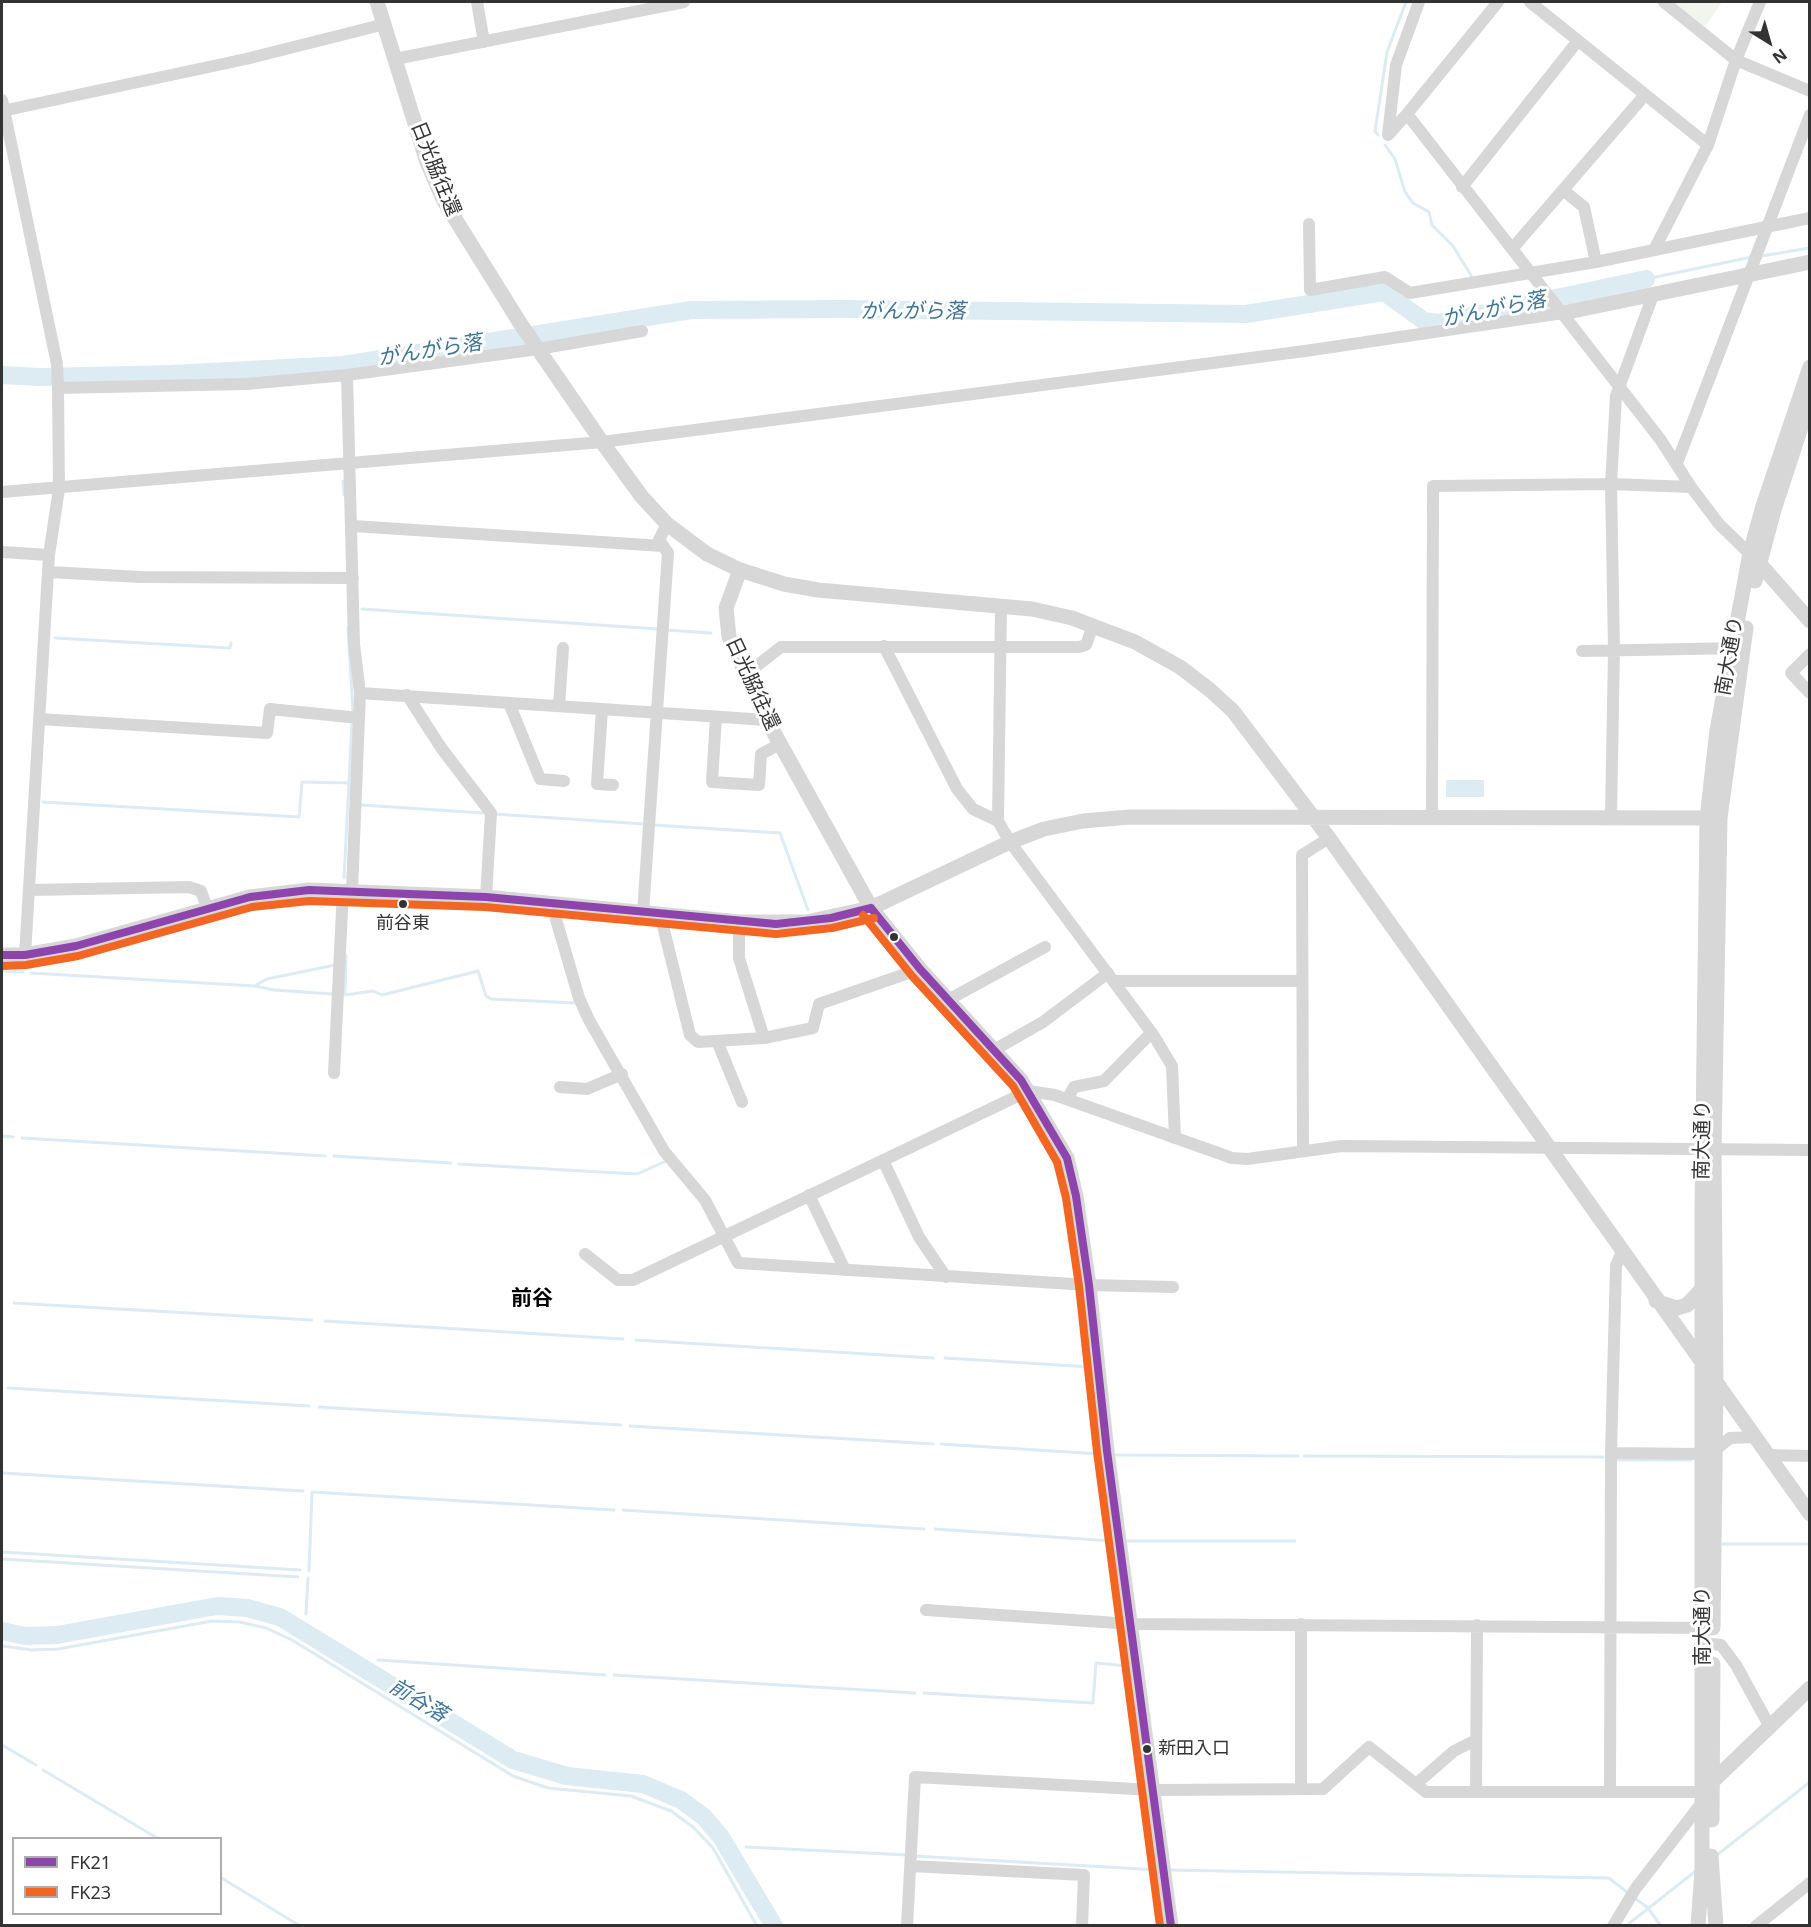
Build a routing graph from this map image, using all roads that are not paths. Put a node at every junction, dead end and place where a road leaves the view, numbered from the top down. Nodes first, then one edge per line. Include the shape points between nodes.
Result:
1 (377, 2) edge
2 (477, 2) edge
3 (684, 2) edge
4 (1419, 2) edge
5 (1498, 2) edge
6 (1530, 2) edge
7 (1664, 2) edge
8 (1760, 2) edge
9 (385, 24) junction
10 (484, 42) junction
11 (1577, 42) junction
12 (395, 59) junction
13 (1736, 60) junction
14 (1809, 90) edge
15 (1644, 96) junction
16 (2, 107) edge
17 (1407, 114) junction
18 (1809, 115) edge
19 (1708, 145) junction
20 (1462, 187) junction
21 (1563, 190) junction
22 (1809, 218) edge
23 (1309, 224) dead end
24 (1768, 227) junction
25 (1512, 249) junction
26 (1654, 250) junction
27 (1596, 262) junction
28 (1809, 262) edge
29 (1529, 273) junction
30 (1748, 275) junction
31 (1653, 295) junction
32 (1563, 313) junction
33 (642, 331) dead end
34 (536, 346) junction
35 (1809, 367) edge
36 (347, 375) junction
37 (58, 386) junction
38 (1618, 388) junction
39 (1805, 409) edge
40 (602, 442) junction
41 (1677, 463) junction
42 (349, 465) junction
43 (1611, 484) junction
44 (1691, 487) junction
45 (59, 489) junction
46 (2, 492) edge
47 (667, 524) junction
48 (353, 526) junction
49 (663, 546) junction
50 (2, 552) edge
51 (49, 555) junction
52 (1754, 558) junction
53 (740, 570) junction
54 (49, 572) junction
55 (353, 578) junction
56 (1000, 607) junction
57 (1809, 621) edge
58 (1093, 625) junction
59 (884, 646) junction
60 (563, 648) dead end
61 (1000, 648) junction
62 (1737, 648) junction
63 (1614, 650) junction
64 (1582, 651) dead end
65 (1809, 654) edge
66 (745, 675) junction
67 (360, 693) junction
68 (1809, 693) edge
69 (407, 695) junction
70 (509, 703) junction
71 (559, 706) junction
72 (602, 709) junction
73 (657, 712) junction
74 (716, 717) junction
75 (359, 718) junction
76 (39, 719) junction
77 (767, 720) junction
78 (780, 744) junction
79 (564, 781) dead end
80 (613, 785) dead end
81 (1611, 817) junction
82 (1314, 818) junction
83 (1713, 818) junction
84 (1431, 819) junction
85 (999, 821) junction
86 (1329, 838) junction
87 (1010, 842) junction
88 (30, 890) junction
89 (348, 890) junction
90 (486, 897) junction
91 (551, 902) junction
92 (207, 908) junction
93 (871, 908) junction
94 (643, 912) junction
95 (660, 914) junction
96 (739, 922) junction
97 (1045, 947) dead end
98 (25, 955) junction
99 (2, 956) edge
100 (920, 969) junction
101 (1111, 977) junction
102 (1302, 981) junction
103 (948, 1000) junction
104 (1151, 1033) junction
105 (764, 1038) junction
106 (717, 1041) junction
107 (994, 1050) junction
108 (334, 1073) dead end
109 (622, 1074) junction
110 (560, 1087) dead end
111 (1028, 1091) junction
112 (1067, 1099) junction
113 (742, 1102) dead end
114 (1175, 1138) junction
115 (1547, 1148) junction
116 (1303, 1150) junction
117 (1709, 1150) junction
118 (1809, 1150) edge
119 (883, 1160) junction
120 (809, 1195) junction
121 (724, 1237) junction
122 (1622, 1253) junction
123 (585, 1254) dead end
124 (845, 1270) junction
125 (946, 1277) junction
126 (1089, 1285) junction
127 (1173, 1287) dead end
128 (1703, 1288) junction
129 (1656, 1301) junction
130 (1703, 1367) junction
131 (1716, 1385) junction
132 (1754, 1437) junction
133 (1709, 1452) junction
134 (1611, 1453) junction
135 (1767, 1455) junction
136 (1809, 1456) edge
137 (1809, 1514) edge
138 (926, 1610) dead end
139 (1132, 1624) junction
140 (1301, 1624) junction
141 (1477, 1625) junction
142 (1610, 1626) junction
143 (1708, 1628) junction
144 (1713, 1644) junction
145 (1809, 1688) edge
146 (1770, 1726) junction
147 (1476, 1740) junction
148 (1416, 1784) junction
149 (1301, 1789) junction
150 (1154, 1790) junction
151 (1476, 1791) junction
152 (1610, 1791) junction
153 (1704, 1793) junction
154 (1706, 1861) junction
155 (911, 1864) junction
156 (1809, 1883) edge
157 (907, 1926) edge
158 (1082, 1926) edge
159 (1171, 1926) edge
160 (1613, 1926) edge
161 (1698, 1926) edge
162 (1716, 1926) edge
163 (1756, 1926) edge

1 - 9 street, 日光脇往還
2 - 10 street
3 - 10 street
4 - 17 street via 1396,65 1388,135
5 - 17 street
6 - 11 street
7 - 13 street
8 - 13 street
9 - 12 street, 日光脇往還
9 - 16 street via 246,58
10 - 12 street
11 - 15 street
11 - 20 street
12 - 34 street, 日光脇往還 via 444,201
13 - 14 street
13 - 19 street
15 - 19 street
15 - 21 street
16 - 37 street via 57,365
17 - 20 street
18 - 24 street
19 - 26 street
20 - 25 street
21 - 25 street
21 - 27 street via 1584,207
22 - 24 street
23 - 29 street via 1310,290 1385,277 1410,293
24 - 26 street
24 - 30 street
25 - 29 street
26 - 27 street
27 - 29 street
28 - 30 street
29 - 32 street
30 - 31 street
30 - 41 street
31 - 32 street
31 - 38 street
32 - 38 street
32 - 40 street
33 - 34 street
34 - 36 street
34 - 40 street
35 - 39 street, 南大通り
36 - 37 street via 246,384
36 - 42 street
37 - 45 street
38 - 41 street
38 - 43 street
39 - 52 street, 南大通り
40 - 42 street
40 - 47 street via 642,498
41 - 44 street
42 - 45 street
42 - 48 street
43 - 44 street
43 - 63 street
43 - 84 street via 1433,486
44 - 52 street via 1719,524
45 - 46 street
45 - 51 street
47 - 49 street via 658,540
47 - 53 street via 707,554
48 - 49 street
48 - 55 street
49 - 73 street via 668,553
50 - 51 street
51 - 54 street
52 - 57 street
52 - 62 street, 南大通り
53 - 56 street via 818,590
53 - 66 street, 日光脇往還 via 725,615
54 - 55 street via 140,577
54 - 76 street
55 - 67 street via 354,644
56 - 58 street via 1054,613
56 - 61 street
58 - 61 street via 1086,645 1079,647
58 - 82 street via 1158,654 1210,690 1233,711
59 - 61 street
59 - 66 street via 782,647
59 - 85 street via 957,789 973,809
60 - 71 street
61 - 85 street
62 - 63 street
62 - 83 street, 南大通り via 1717,730
63 - 64 street
63 - 81 street
65 - 68 street via 1791,673
66 - 77 street, 日光脇往還
67 - 69 street
67 - 75 street
69 - 70 street
69 - 90 street via 491,813
70 - 71 street
70 - 79 street via 540,779
71 - 72 street
72 - 73 street
72 - 80 street via 597,784
73 - 74 street
73 - 94 street
74 - 77 street
74 - 78 street via 712,782 759,785 761,754
75 - 76 street via 270,709 267,733
75 - 89 street
76 - 88 street
77 - 78 street, 日光脇往還
78 - 93 street, 日光脇往還
81 - 83 street
81 - 84 street
82 - 84 street
82 - 86 street
82 - 87 street via 1130,817 1044,829
83 - 117 street, 南大通り
85 - 87 street
86 - 102 street via 1302,855
86 - 115 street
87 - 93 street
87 - 101 street
88 - 92 street via 189,887 201,891
88 - 98 street
89 - 90 street
89 - 92 street via 283,892
89 - 108 street
90 - 91 street
91 - 94 street
91 - 109 street via 579,998
92 - 98 street via 76,946
93 - 96 street via 806,922
93 - 100 street, 日光脇往還
94 - 95 street
95 - 96 street
95 - 106 street via 690,1035 698,1042
96 - 105 street via 739,958
97 - 103 street
98 - 99 street
100 - 103 street, 日光脇往還
100 - 105 street via 819,1004 813,1028
101 - 102 street
101 - 104 street
101 - 107 street
102 - 116 street
103 - 107 street, 日光脇往還
104 - 112 street via 1104,1081 1074,1087
104 - 114 street via 1172,1066
105 - 106 street
106 - 113 street
107 - 111 street, 日光脇往還
109 - 110 street via 587,1089
109 - 121 street via 664,1151 705,1200
111 - 112 street
111 - 119 street
111 - 126 street, 日光脇往還 via 1067,1158
112 - 114 street
114 - 116 street via 1232,1158
115 - 116 street via 1342,1146
115 - 117 street
115 - 122 street
117 - 118 street
117 - 128 street, 南大通り
117 - 131 street, 南大通り
119 - 120 street
119 - 125 street via 919,1236
120 - 121 street
120 - 124 street
121 - 123 street via 633,1280 618,1280
121 - 124 street via 738,1263
122 - 129 street
122 - 134 street via 1616,1266
124 - 125 street
125 - 126 street
126 - 127 street
126 - 139 street, 日光脇往還 via 1107,1451
128 - 129 street via 1687,1305 1677,1308
128 - 130 street, 南大通り
129 - 130 street
130 - 131 street
130 - 133 street, 南大通り
131 - 132 street
131 - 133 street, 南大通り
132 - 133 street via 1730,1438
132 - 135 street
133 - 134 street
133 - 143 street, 南大通り
134 - 142 street
135 - 136 street
135 - 137 street
138 - 139 street
139 - 140 street
139 - 150 street, 日光脇往還
140 - 141 street
140 - 149 street
141 - 142 street
141 - 147 street
142 - 143 street
142 - 152 street
143 - 144 street, 南大通り
143 - 153 street, 南大通り
144 - 146 street via 1721,1645 1736,1665
144 - 153 street, 南大通り
145 - 146 street
146 - 153 street
147 - 148 street via 1454,1751
147 - 151 street
148 - 149 street via 1369,1748 1323,1789
148 - 151 street via 1426,1792
149 - 150 street
150 - 155 street via 915,1777
150 - 159 street, 日光脇往還
151 - 152 street
152 - 153 street
153 - 154 street, 南大通り
153 - 154 street, 南大通り
153 - 160 street
154 - 161 street, 南大通り
154 - 162 street, 南大通り
155 - 157 street
155 - 158 street via 1084,1875
156 - 163 street

